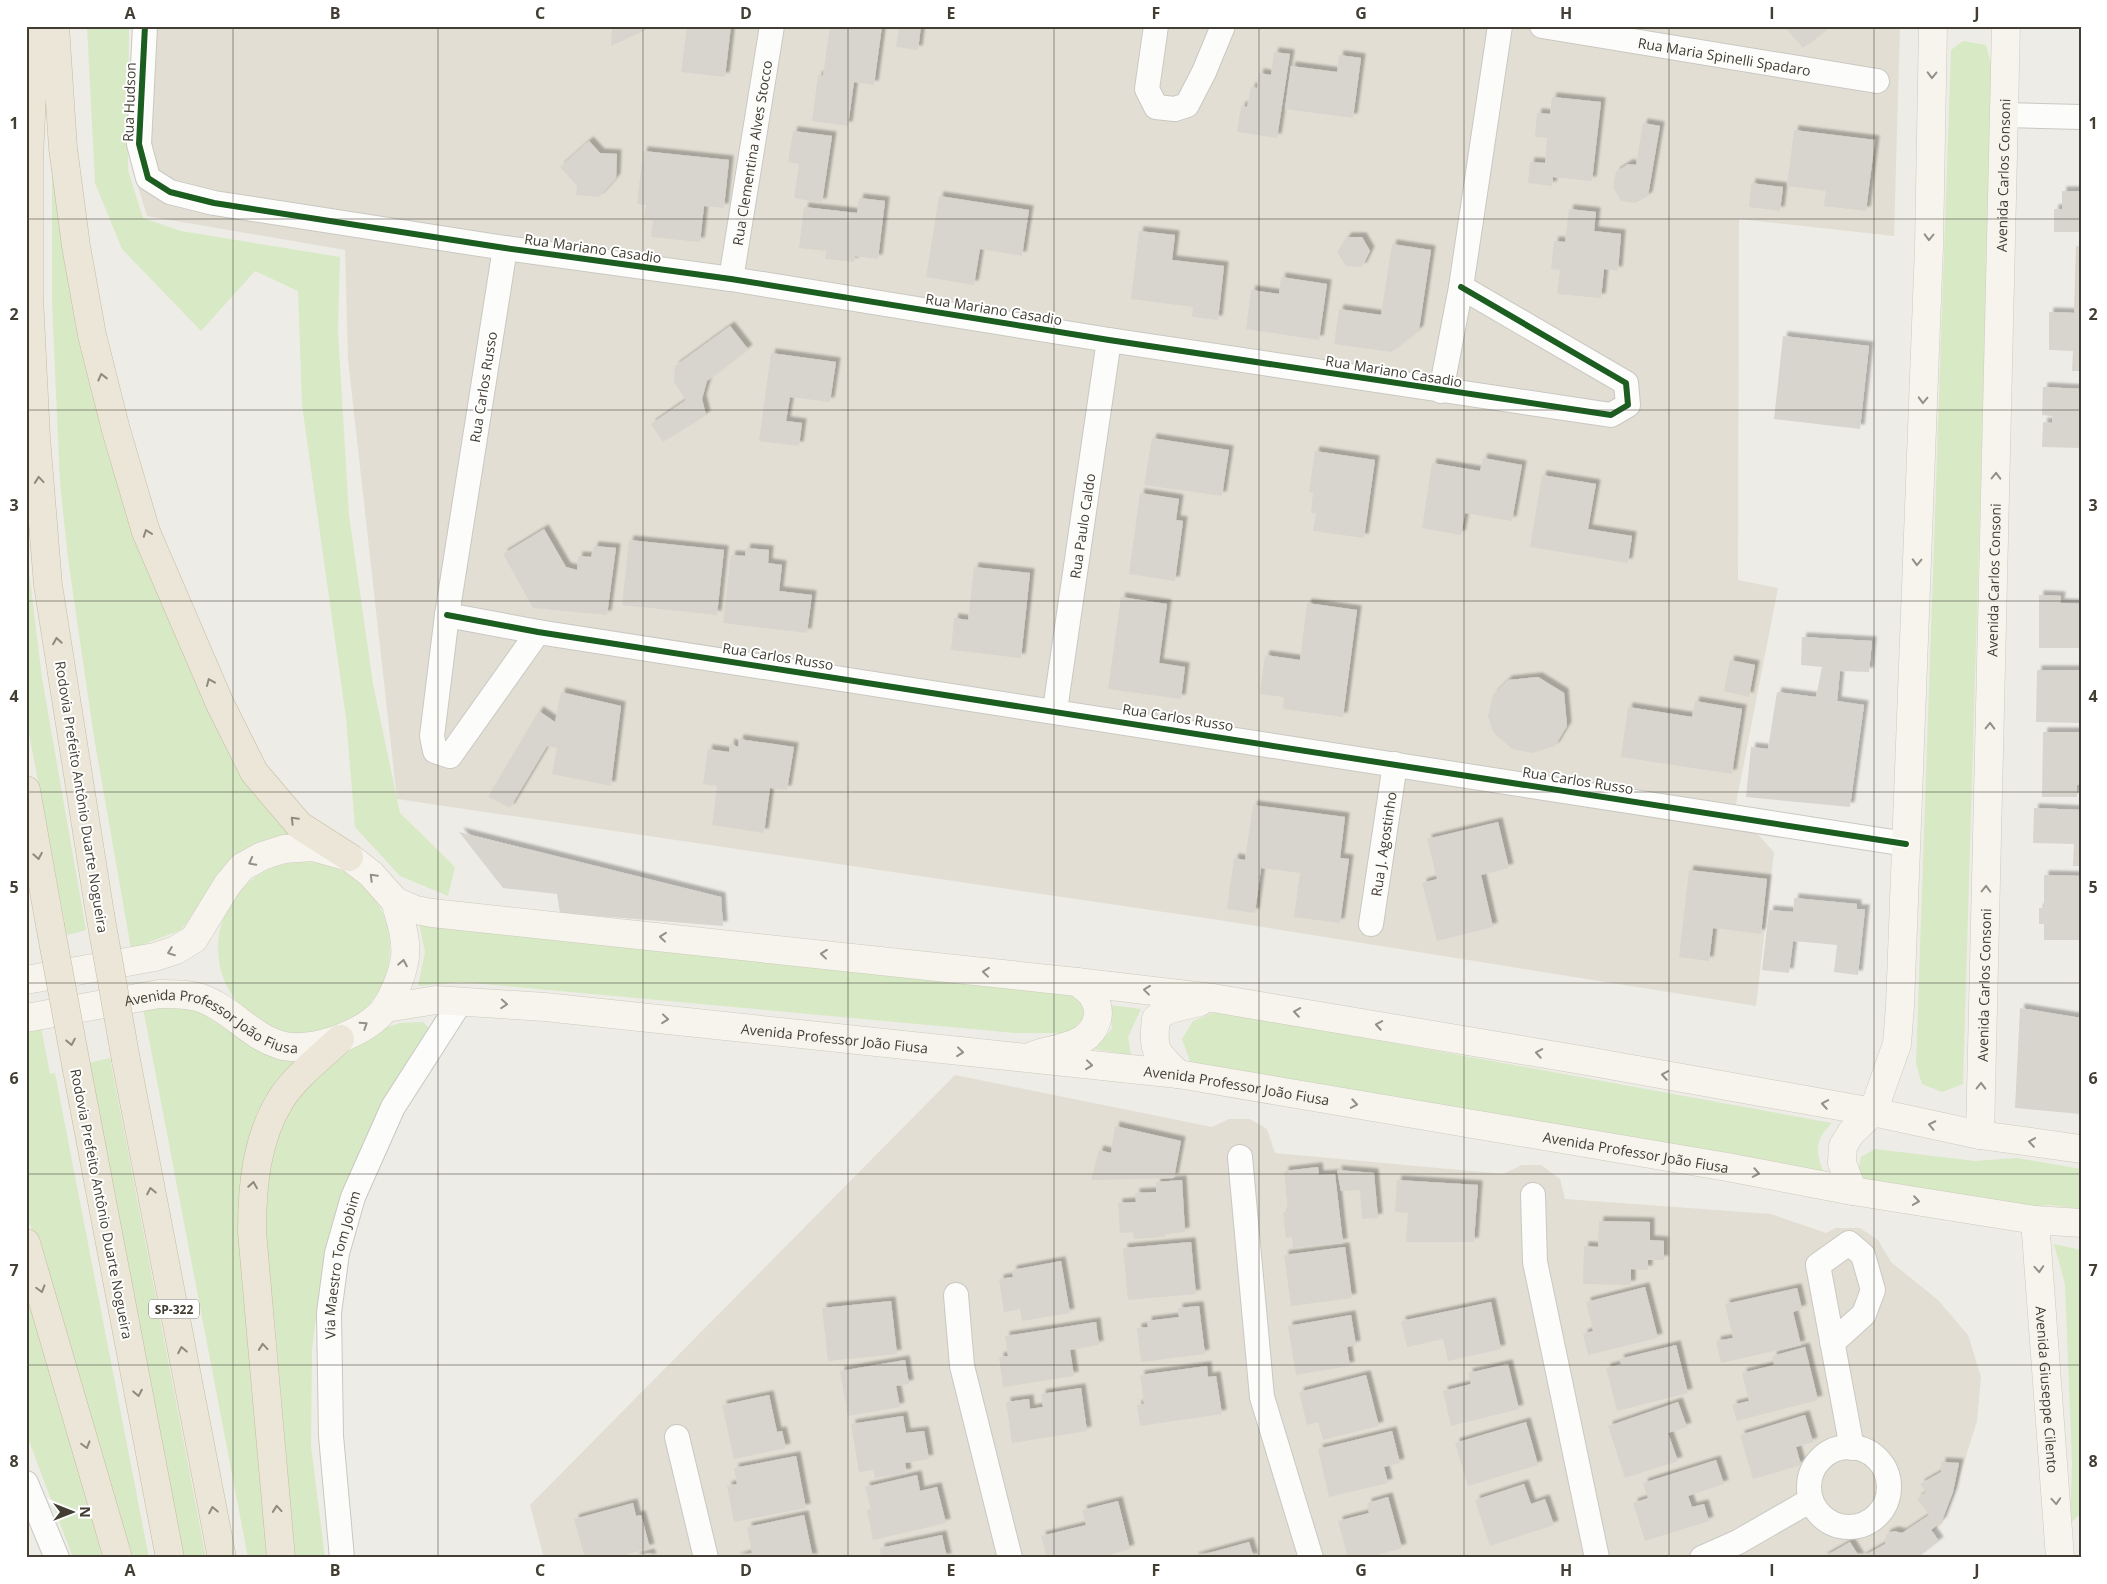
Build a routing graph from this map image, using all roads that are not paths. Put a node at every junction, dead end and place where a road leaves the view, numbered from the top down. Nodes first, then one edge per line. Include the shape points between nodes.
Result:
1 (36, 26) edge
2 (55, 26) edge
3 (144, 26) edge
4 (772, 26) edge
5 (1156, 26) edge
6 (1223, 26) edge
7 (1500, 26) edge
8 (1542, 26) edge
9 (1933, 26) edge
10 (2006, 26) edge
11 (1877, 81) dead end
12 (2005, 116) junction
13 (2081, 117) edge
14 (148, 178) joint
15 (505, 248) junction
16 (731, 279) junction
17 (1461, 287) junction
18 (1109, 340) junction
19 (1441, 391) junction
20 (447, 615) junction
21 (538, 632) junction
22 (1055, 710) junction
23 (1396, 764) junction
24 (26, 790) edge
25 (1906, 844) junction
26 (349, 857) junction
27 (395, 901) junction
28 (1371, 924) dead end
29 (26, 980) edge
30 (1077, 982) junction
31 (1213, 998) junction
32 (461, 1001) junction
33 (386, 1008) junction
34 (26, 1018) edge
35 (340, 1039) junction
36 (1023, 1059) junction
37 (1178, 1074) junction
38 (1873, 1112) junction
39 (1980, 1135) junction
40 (2081, 1149) edge
41 (1240, 1157) dead end
42 (1854, 1191) junction
43 (1533, 1195) dead end
44 (2035, 1220) junction
45 (2081, 1223) edge
46 (26, 1243) edge
47 (956, 1295) dead end
48 (1832, 1343) dead end
49 (677, 1437) dead end
50 (1852, 1448) junction
51 (26, 1483) edge
52 (1812, 1500) junction
53 (2081, 1538) edge
54 (57, 1558) edge
55 (118, 1558) edge
56 (170, 1558) edge
57 (222, 1558) edge
58 (281, 1558) edge
59 (342, 1558) edge
60 (706, 1558) edge
61 (1010, 1558) edge
62 (1311, 1558) edge
63 (1597, 1558) edge
64 (1702, 1558) edge
65 (2060, 1558) edge
66 (2066, 1558) edge

57 -> 1 highway, Rodovia Prefeito Antônio Duarte Nogueira / SP-322, bridge via 126,1060 48,585 29,297 29,159
26 -> 2 highway via 299,825 254,772 220,704 146,532 92,334 76,246 64,148
3 - 14 street, Rua Hudson via 139,144
4 - 16 street, Rua Clementina Alves Stocco
5 - 6 street via 1147,90 1156,107 1175,109 1187,105
7 - 17 street, Rua Mariano Casadio
8 - 11 street, Rua Maria Spinelli Spadaro
9 -> 25 main road via 1929,246
10 - 12 main road, Avenida Carlos Consoni
12 - 13 street
39 -> 12 main road, Avenida Carlos Consoni
14 - 15 street, Rua Mariano Casadio via 170,192 214,203
15 - 16 street, Rua Mariano Casadio
15 - 20 street, Rua Carlos Russo
16 - 18 street, Rua Mariano Casadio
17 - 19 street, Rua Mariano Casadio
17 - 19 street, Rua Mariano Casadio via 1626,383 1628,405 1611,415
18 - 19 street, Rua Mariano Casadio
18 - 22 street, Rua Paulo Caldo
20 - 21 street, Rua Carlos Russo
20 - 21 street, Rua Carlos Russo via 432,736 435,751 450,756
21 - 22 street, Rua Carlos Russo
22 - 23 street, Rua Carlos Russo
23 - 25 street, Rua Carlos Russo
23 - 28 street, Rua J. Agostinho
24 -> 56 highway, Rodovia Prefeito Antônio Duarte Nogueira, bridge
25 - 38 main road via 1897,1044
27 -> 26 main road, Avenida Professor João Fiusa via 371,874
26 -> 29 main road, Avenida Professor João Fiusa via 313,847 284,849 262,856 242,867 226,885 194,939 176,950 155,957
30 -> 27 main road, Avenida Professor João Fiusa via 450,915 416,910
33 -> 27 main road, Avenida Professor João Fiusa via 405,957 405,938
31 -> 30 main road, Avenida Professor João Fiusa
30 - 36 main road via 1094,996 1098,1008 1098,1019 1092,1030 1082,1040
31 - 37 main road via 1166,1010 1156,1019 1156,1053
38 -> 31 main road, Avenida Professor João Fiusa
32 - 33 main road, Avenida Professor João Fiusa via 436,1000
32 -> 36 main road, Avenida Professor João Fiusa via 640,1016
32 - 59 street, Via Maestro Tom Jobim via 394,1107 353,1197 337,1253 329,1314 331,1436
35 -> 33 main road, Avenida Professor João Fiusa
34 - 35 main road, Avenida Professor João Fiusa via 160,994 177,994 202,999 263,1039 282,1046 319,1046
58 -> 35 highway via 252,1232 252,1193 258,1156 281,1099 302,1074
36 -> 37 main road, Avenida Professor João Fiusa
37 -> 42 main road, Avenida Professor João Fiusa
39 -> 38 main road, Avenida Professor João Fiusa
38 - 42 main road via 1851,1133 1844,1146 1842,1163
40 -> 39 main road, Avenida Professor João Fiusa
41 - 62 street via 1262,1397
42 -> 44 main road, Avenida Professor João Fiusa
43 - 63 street via 1535,1262
44 - 45 main road, Avenida Professor João Fiusa
44 -> 65 main road, Avenida Giuseppe Cilento
46 -> 55 highway
47 - 61 street via 962,1366
48 - 50 street
49 - 60 street
50 - 52 street via 1827,1454 1818,1463 1812,1474
50 - 52 street via 1865,1450 1884,1468 1888,1480 1885,1506 1866,1524 1840,1526 1827,1521
51 - 54 street
52 - 64 street via 1738,1542
53 - 66 main road

